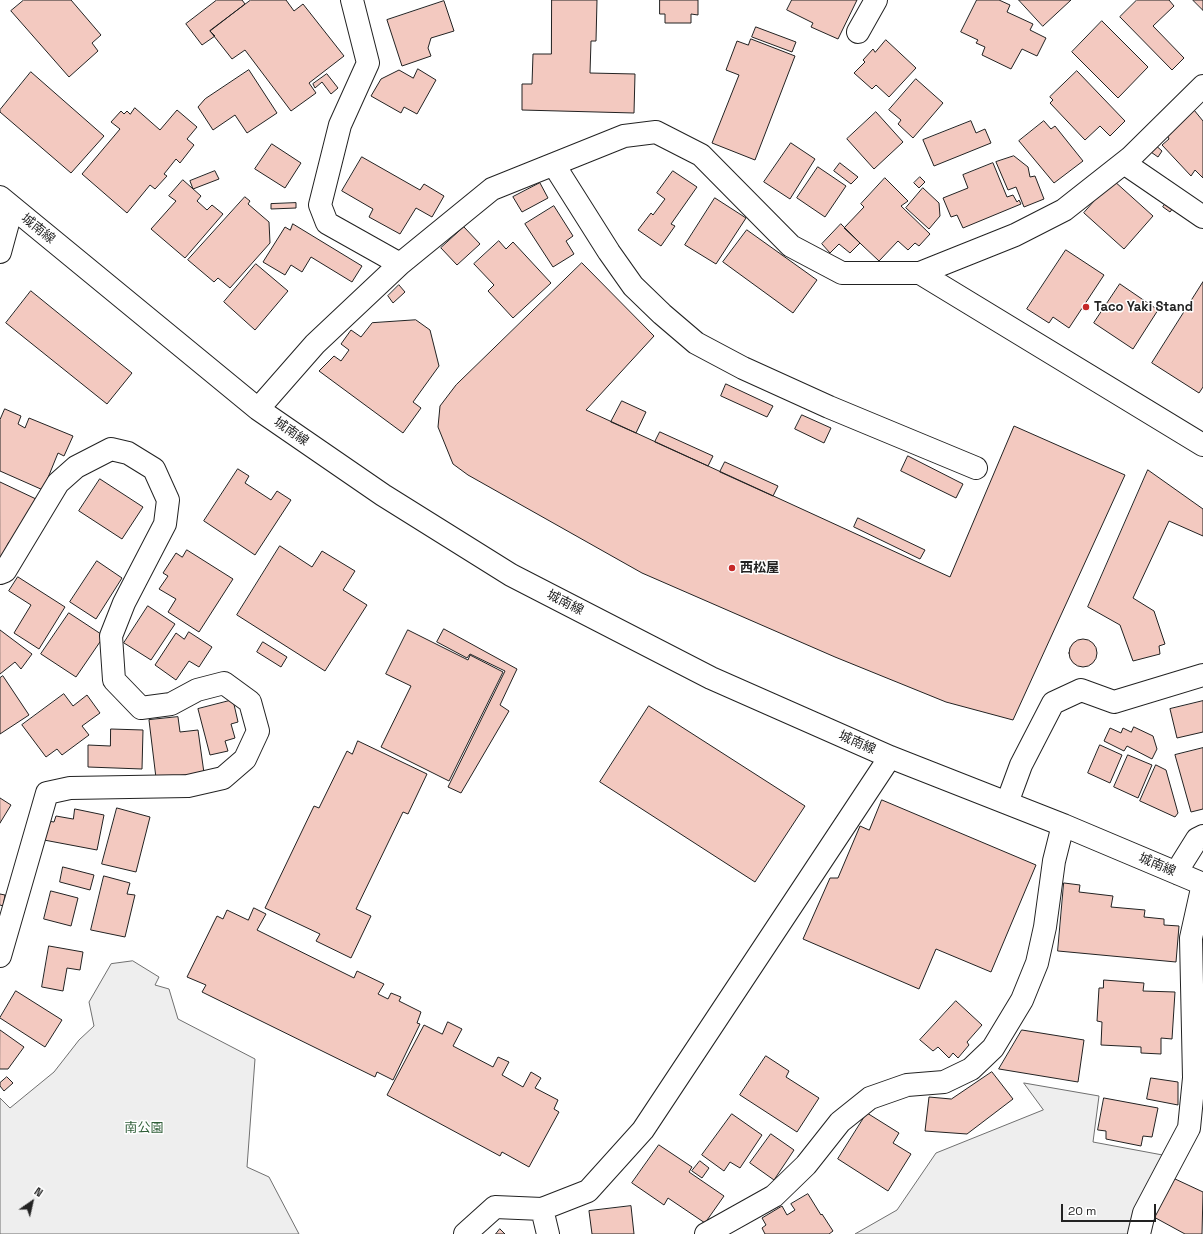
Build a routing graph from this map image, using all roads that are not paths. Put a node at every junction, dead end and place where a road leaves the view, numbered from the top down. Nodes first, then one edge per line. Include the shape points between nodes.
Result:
1 (352, 0) edge
2 (876, 0) edge
3 (858, 32) dead end
4 (1203, 86) edge
5 (1124, 162) junction
6 (554, 164) junction
7 (6, 203) edge
8 (1203, 217) edge
9 (0, 252) edge
10 (400, 264) junction
11 (920, 273) junction
12 (258, 409) junction
13 (1203, 446) edge
14 (976, 468) dead end
15 (0, 573) edge
16 (1203, 675) edge
17 (890, 757) junction
18 (1007, 803) junction
19 (1063, 825) junction
20 (1203, 836) edge
21 (1180, 874) junction
22 (1203, 884) edge
23 (0, 956) edge
24 (542, 1209) junction
25 (465, 1234) edge
26 (548, 1234) edge
27 (706, 1234) edge
28 (1139, 1234) edge

1 - 10 street via 368,63 340,125 320,205 328,223
2 - 3 street
4 - 5 street
5 - 8 street
5 - 11 street via 1064,210 1015,235
6 - 10 street via 492,189
6 - 11 street via 624,136 656,132 701,155 791,246 835,270 842,273
6 - 14 street via 633,286 696,343 743,368 829,407
7 - 9 street
7 - 12 street, 城南線
10 - 12 street via 315,344
11 - 13 street
12 - 17 street, 城南線 via 383,495 511,575 711,678
15 - 23 street via 5,572 58,483 76,467 111,449 128,453 154,469 168,500 166,524 124,603 111,636 114,680 141,708 171,704 197,690 224,683 250,702 258,731 246,759 223,778 188,786 70,788 47,793
16 - 18 street via 1114,702 1080,690 1053,703 1021,765
17 - 18 street, 城南線
17 - 24 street via 643,1130 588,1191
18 - 19 street, 城南線
19 - 21 street, 城南線
19 - 27 street via 1054,861 1037,963 1022,1000 993,1048 971,1069 944,1082 906,1085 870,1098 840,1122 806,1165 774,1196
20 - 21 street via 1197,839 1182,863
21 - 22 street, 城南線
22 - 28 street via 1191,938 1194,1078 1189,1128 1144,1213
24 - 25 street via 495,1206
24 - 26 street

